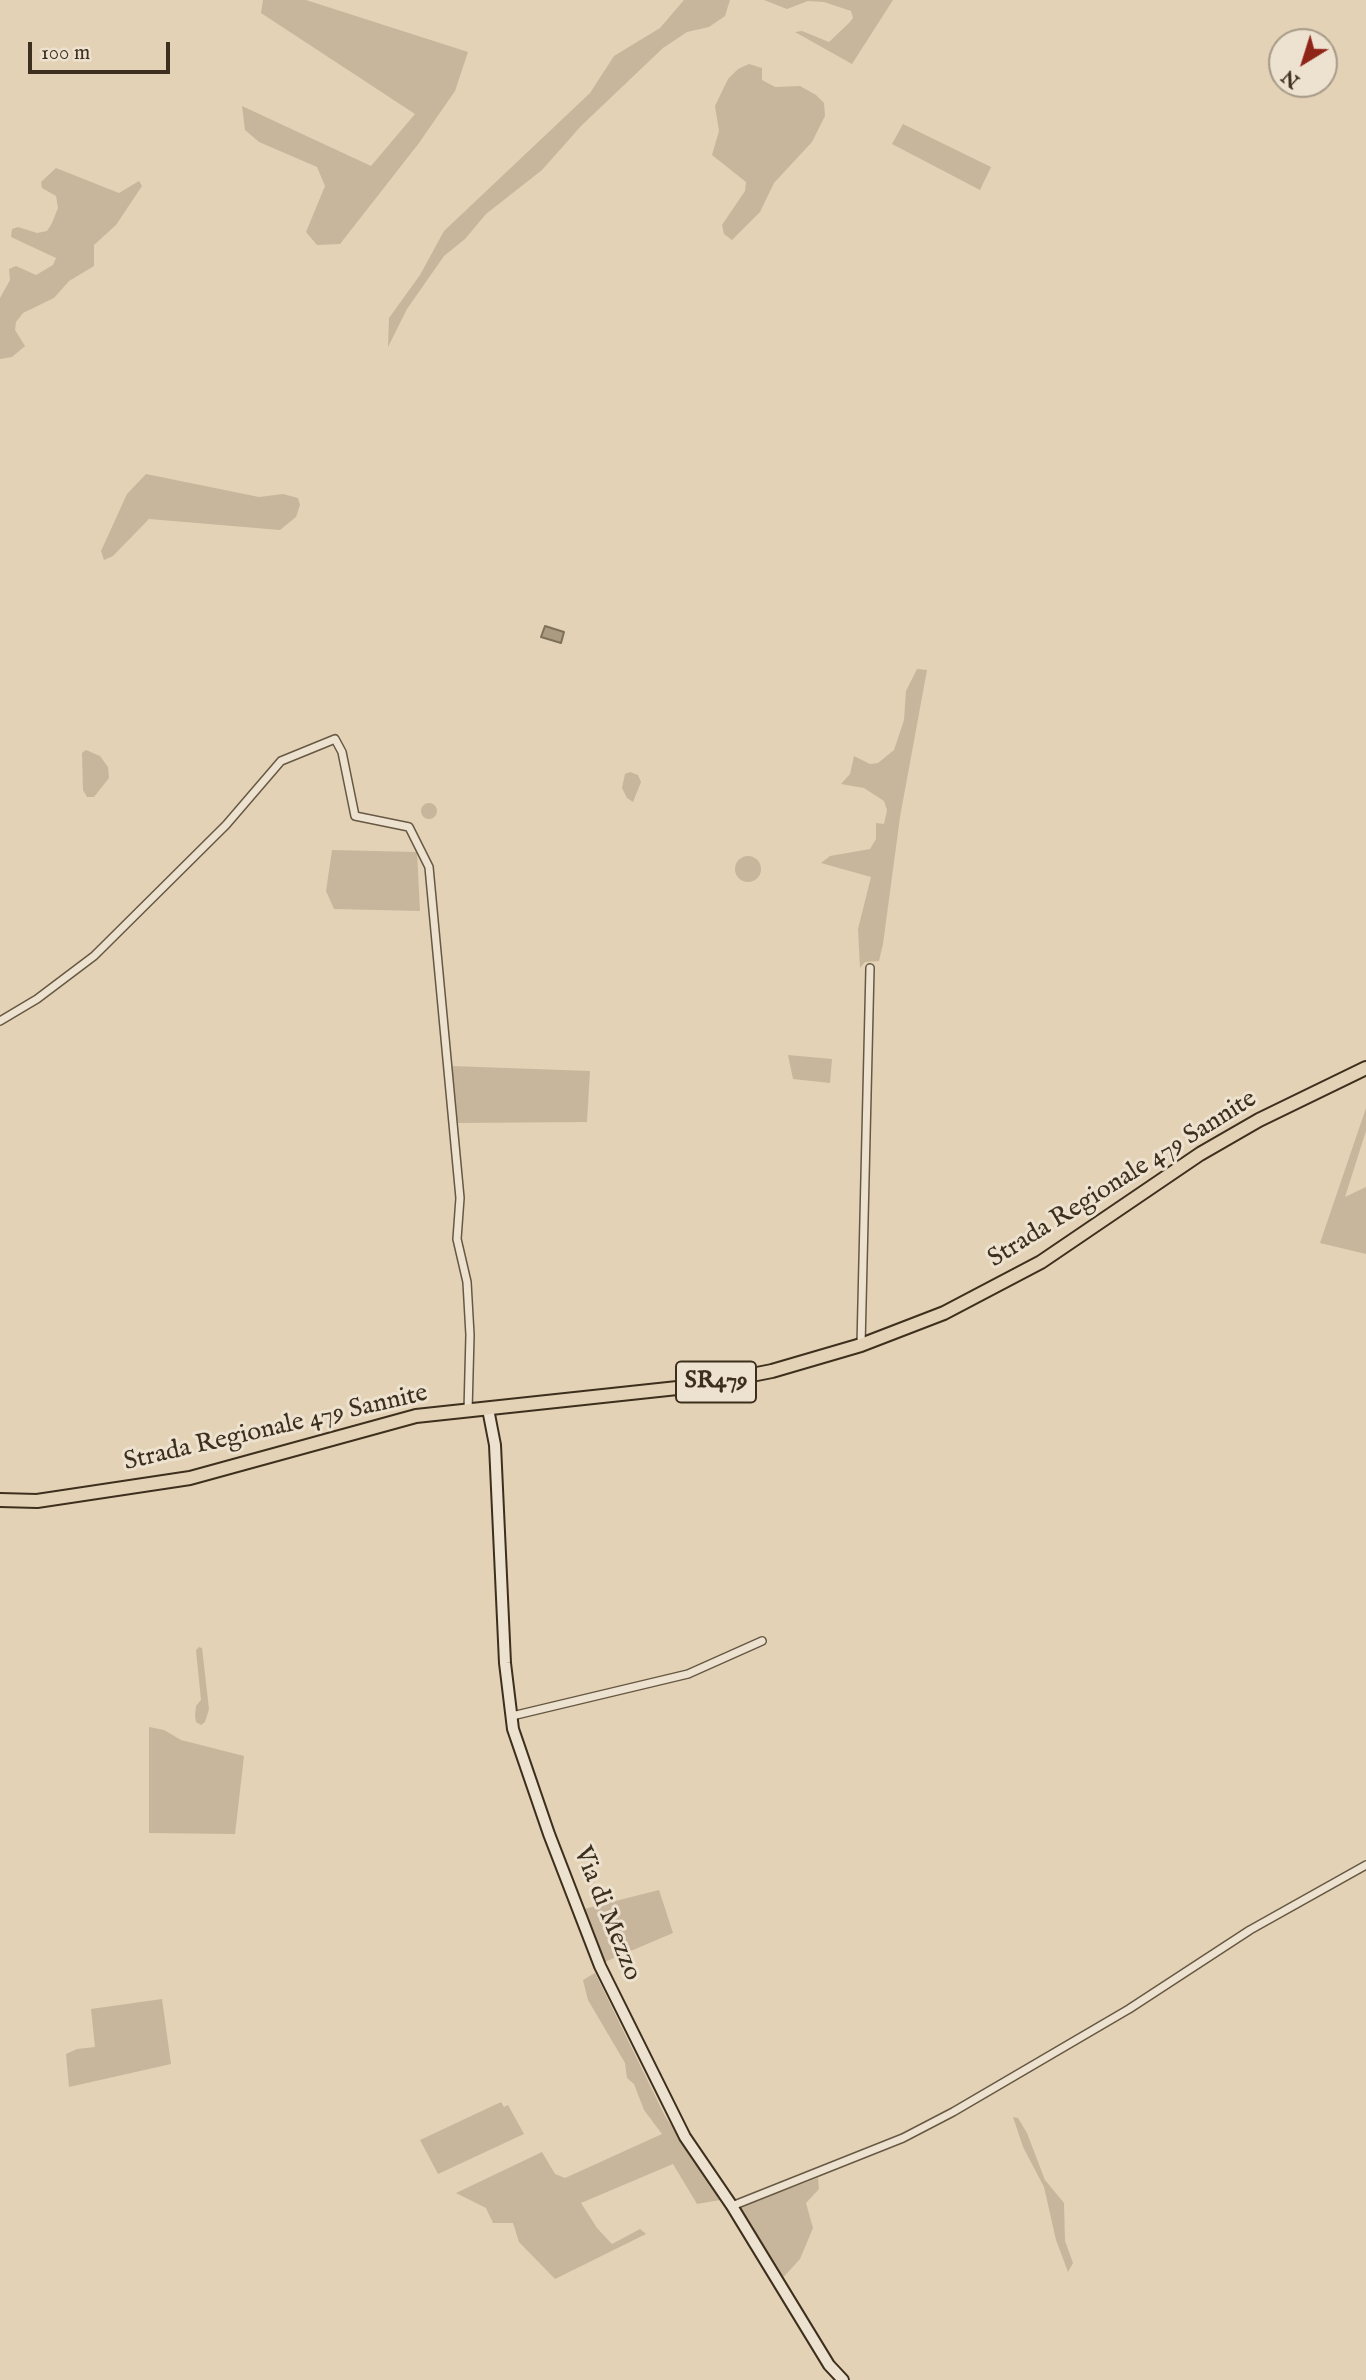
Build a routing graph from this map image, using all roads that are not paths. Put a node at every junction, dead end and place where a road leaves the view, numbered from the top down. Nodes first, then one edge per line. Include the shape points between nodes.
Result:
1 (870, 968) dead end
2 (0, 1021) edge
3 (1366, 1068) edge
4 (861, 1345) junction
5 (488, 1409) junction
6 (468, 1412) junction
7 (0, 1500) edge
8 (762, 1641) dead end
9 (512, 1717) junction
10 (1366, 1865) edge
11 (732, 2206) junction
12 (843, 2380) edge

1 - 4 street
2 - 6 street via 94,956 226,825 281,761 335,739 342,752 355,816 409,827 429,867 460,1198 457,1239 467,1282
3 - 4 main road, Strada Regionale 479 Sannite / SR479 via 1200,1154 1041,1262 944,1313
4 - 5 main road, Strada Regionale 479 Sannite / SR479 via 772,1371 696,1386
5 - 6 main road, Strada Regionale 479 Sannite / SR479
5 - 9 main road, Via di Mezzo via 495,1445 505,1663
6 - 7 main road, Strada Regionale 479 Sannite / SR479 via 416,1416 190,1478 37,1501
8 - 9 street via 688,1674
9 - 11 main road, Via di Mezzo via 540,1808 600,1966 685,2137
10 - 11 street via 1250,1930 1073,2043 953,2112 903,2138
11 - 12 main road, Via di Mezzo via 829,2365

